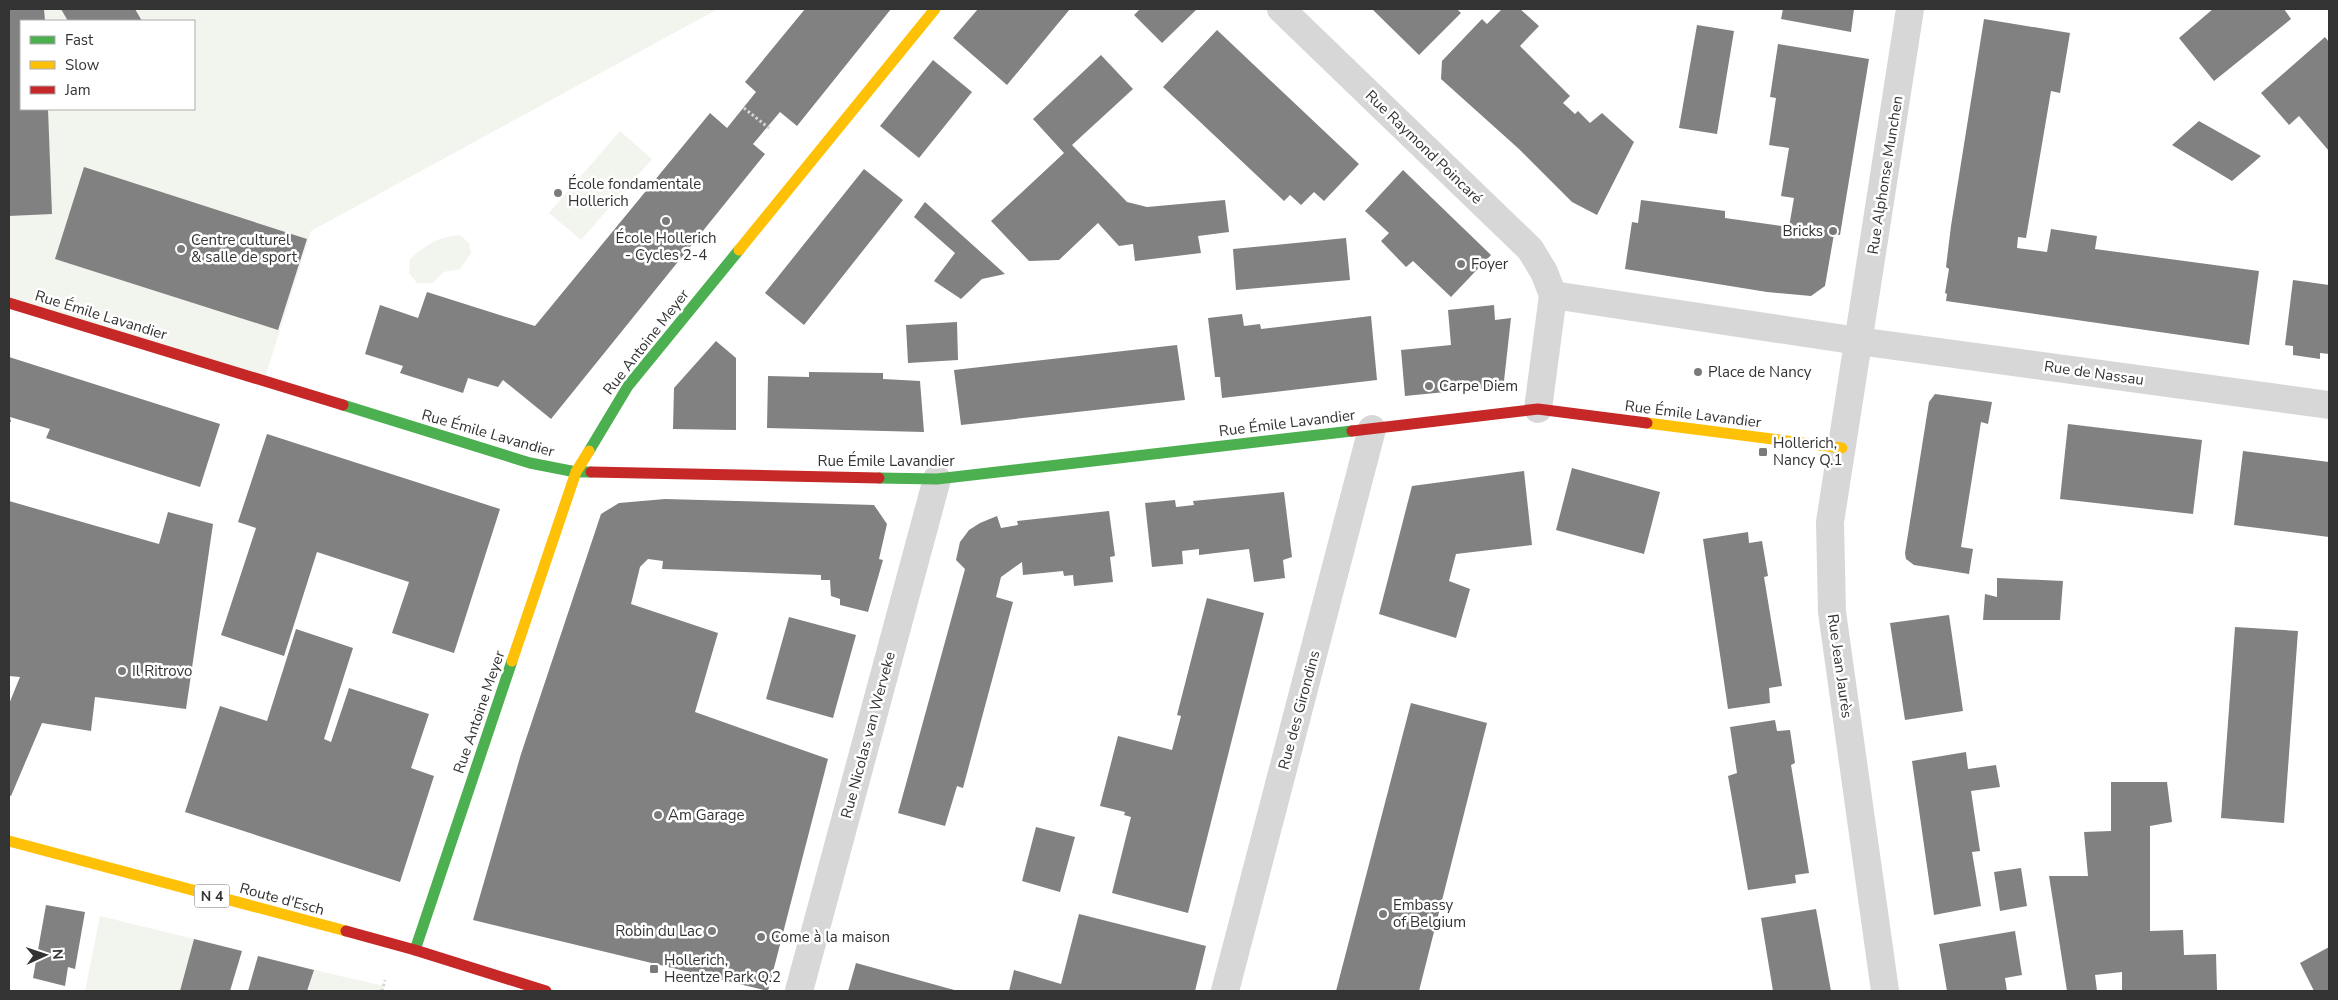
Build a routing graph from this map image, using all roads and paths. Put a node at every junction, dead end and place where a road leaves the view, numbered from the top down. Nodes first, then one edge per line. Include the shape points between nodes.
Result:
1 (935, 9) edge
2 (1280, 9) edge
3 (1910, 9) edge
4 (744, 108) dead end
5 (770, 129) dead end
6 (1554, 295) junction
7 (9, 303) edge
8 (1858, 341) junction
9 (2329, 406) edge
10 (1538, 409) junction
11 (1372, 429) junction
12 (1842, 448) junction
13 (576, 472) junction
14 (937, 479) junction
15 (9, 841) edge
16 (415, 950) junction
17 (385, 980) dead end
18 (382, 991) edge
19 (546, 991) edge
20 (799, 991) edge
21 (1225, 991) edge
22 (1885, 991) edge

1 - 13 street, Rue Antoine Meyer via 628,386
2 - 6 street, Rue Raymond Poincaré via 1530,249
3 - 8 street, Rue Alphonse Munchen
4 - 5 path
6 - 8 street
6 - 10 street
7 - 13 street, Rue Émile Lavandier via 530,463
8 - 9 street, Rue de Nassau
8 - 12 street, Rue Jean Jaurès
10 - 11 street, Rue Émile Lavandier
10 - 12 street, Rue Émile Lavandier
11 - 14 street, Rue Émile Lavandier
11 - 21 street, Rue des Girondins
12 - 22 street, Rue Jean Jaurès via 1830,522 1832,612
13 - 14 street, Rue Émile Lavandier
13 - 16 street, Rue Antoine Meyer
14 - 20 street, Rue Nicolas van Werveke
15 - 16 street, Route d'Esch / N 4
16 - 19 street, Route d'Esch / N 4
17 - 18 path

